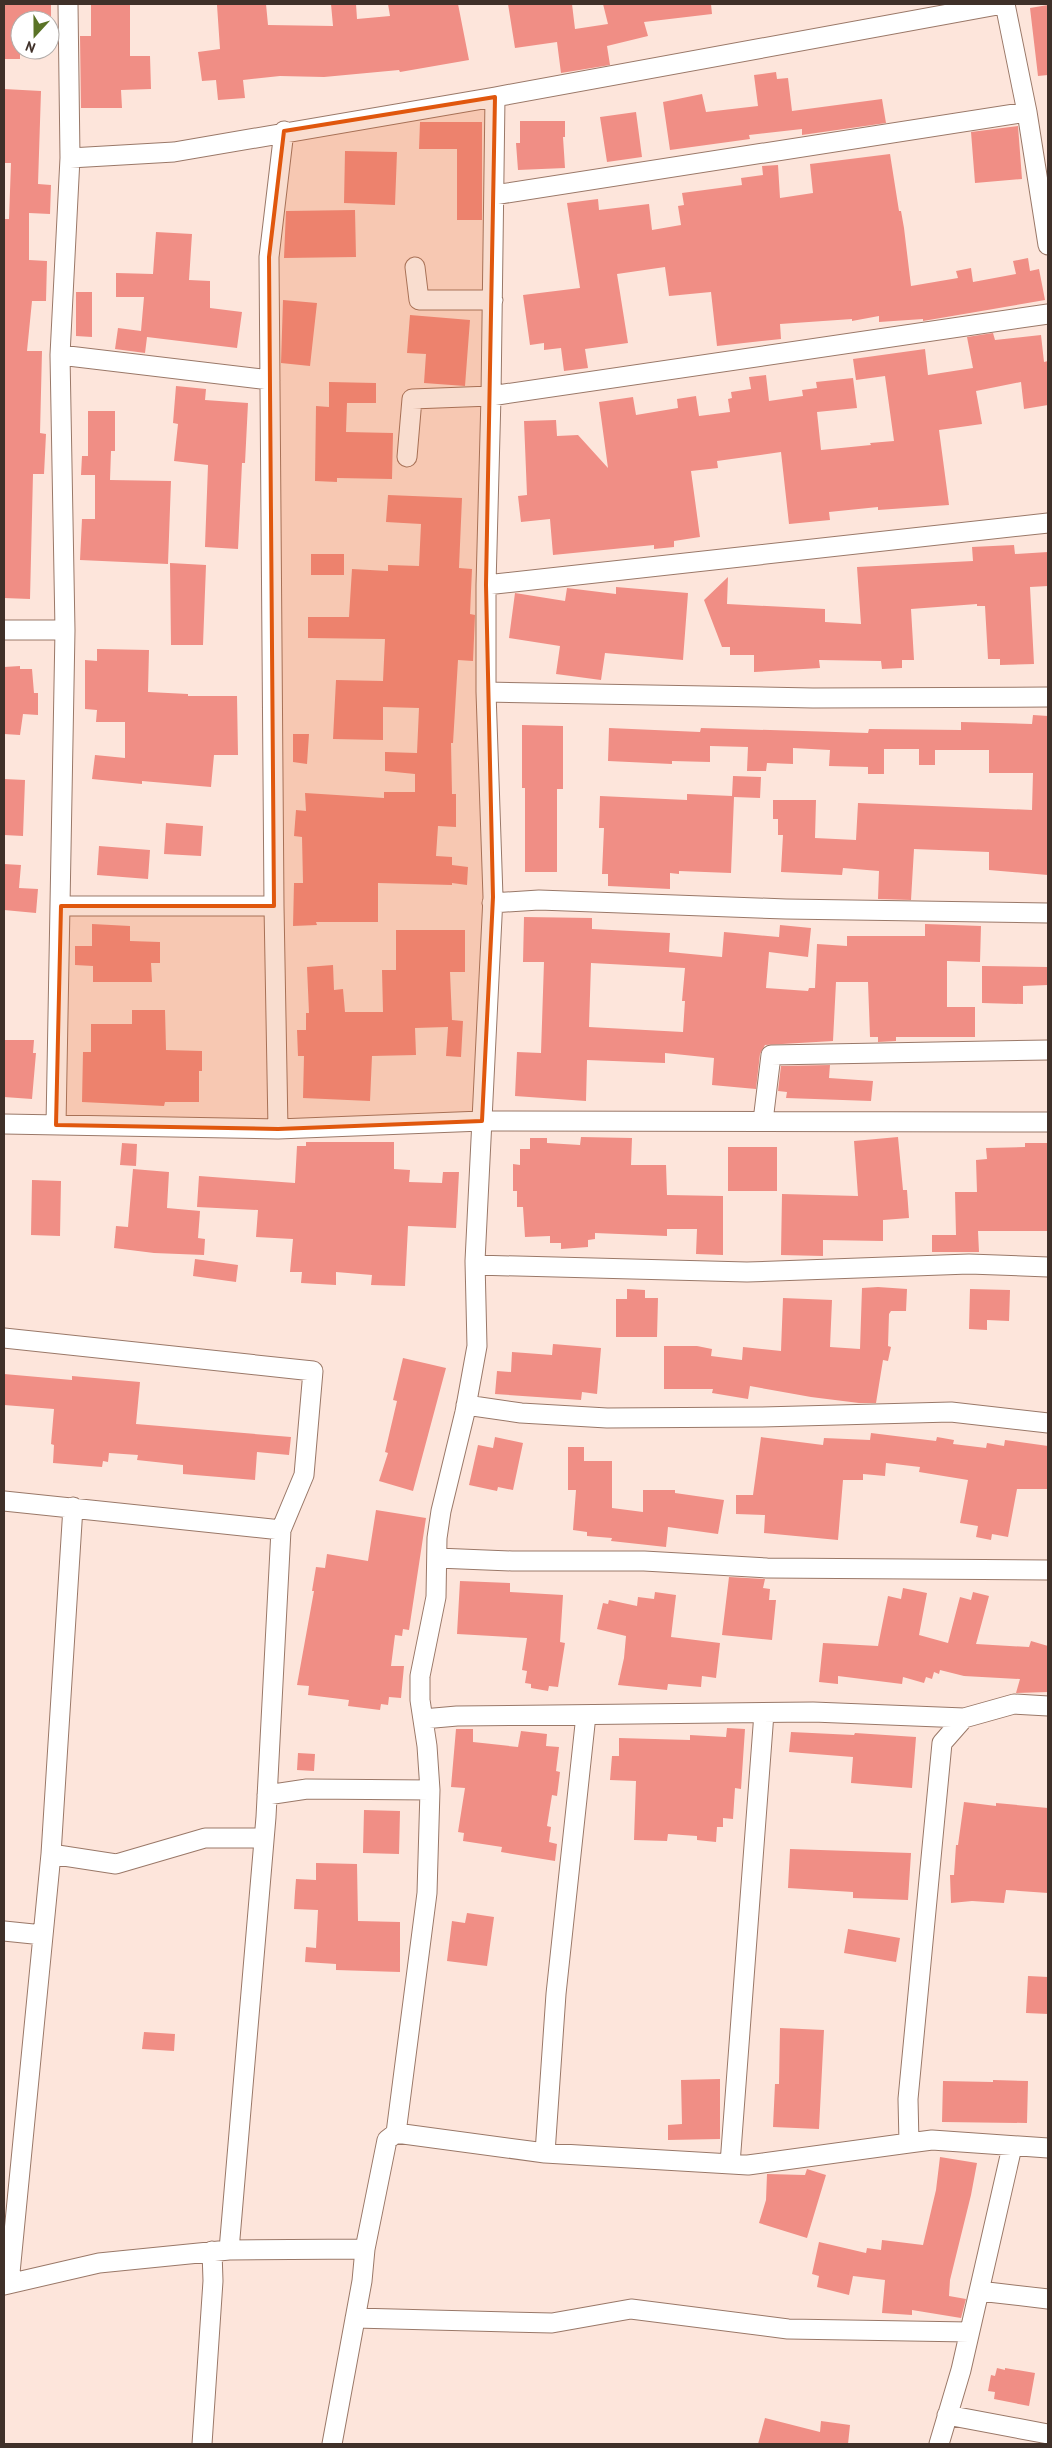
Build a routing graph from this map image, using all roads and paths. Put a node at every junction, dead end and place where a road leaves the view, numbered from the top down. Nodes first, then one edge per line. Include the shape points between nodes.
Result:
1 (68, 4) edge
2 (1004, 4) edge
3 (495, 96) junction
4 (1027, 112) junction
5 (284, 131) junction
6 (70, 158) junction
7 (1042, 159) edge
8 (494, 195) junction
9 (1048, 246) edge
10 (414, 267) dead end
11 (493, 300) junction
12 (1048, 314) edge
13 (60, 355) junction
14 (270, 380) junction
15 (491, 396) junction
16 (407, 457) dead end
17 (1048, 523) edge
18 (486, 584) junction
19 (4, 630) edge
20 (64, 630) junction
21 (486, 692) junction
22 (1048, 697) edge
23 (492, 903) junction
24 (61, 906) junction
25 (274, 906) junction
26 (1048, 913) edge
27 (1048, 1050) edge
28 (482, 1121) junction
29 (763, 1121) junction
30 (1048, 1122) edge
31 (4, 1124) edge
32 (56, 1125) junction
33 (278, 1129) junction
34 (475, 1265) junction
35 (1048, 1267) edge
36 (4, 1338) edge
37 (466, 1405) junction
38 (1048, 1423) edge
39 (4, 1501) edge
40 (73, 1507) junction
41 (281, 1530) junction
42 (437, 1558) junction
43 (1048, 1570) edge
44 (1048, 1706) edge
45 (764, 1713) junction
46 (586, 1715) junction
47 (964, 1718) junction
48 (423, 1719) junction
49 (430, 1790) junction
50 (267, 1795) junction
51 (264, 1838) junction
52 (51, 1854) junction
53 (4, 1931) edge
54 (43, 1935) junction
55 (396, 2133) junction
56 (910, 2143) junction
57 (1012, 2147) junction
58 (1048, 2148) edge
59 (545, 2153) junction
60 (730, 2164) junction
61 (365, 2249) junction
62 (220, 2251) junction
63 (6, 2284) edge
64 (979, 2291) junction
65 (1048, 2299) edge
66 (355, 2318) junction
67 (969, 2332) junction
68 (947, 2416) junction
69 (1048, 2434) edge
70 (202, 2444) edge
71 (332, 2444) edge
72 (939, 2444) edge

1 - 6 street
2 - 3 street
2 - 4 street
3 - 5 street
3 - 8 street
4 - 7 street
4 - 8 street
5 - 6 street via 174,152
5 - 14 street via 269,257
6 - 13 street
7 - 9 street
8 - 11 street
10 - 11 street via 419,300
11 - 15 street
12 - 15 street
13 - 14 street
13 - 20 street
14 - 25 street
15 - 16 street via 412,399
15 - 18 street
17 - 18 street
18 - 21 street
19 - 20 street
20 - 24 street
21 - 22 street via 813,698
21 - 23 street
23 - 26 street via 539,900 786,909
23 - 28 street
24 - 25 street
24 - 32 street
25 - 33 street
27 - 29 street via 771,1055
28 - 29 street
28 - 33 street
28 - 34 street
29 - 30 street
31 - 32 street
32 - 33 street
34 - 35 street via 747,1272 969,1264
34 - 37 street via 477,1346
36 - 41 street via 313,1371 304,1475
37 - 38 street via 521,1413 607,1418 951,1412
37 - 42 street via 441,1511
39 - 40 street
40 - 41 street
40 - 52 street
41 - 50 street
42 - 43 street via 644,1561 767,1568
42 - 48 street via 436,1598 420,1676
44 - 47 street via 1014,1704
45 - 46 street
45 - 47 street
45 - 60 street
46 - 48 street
46 - 59 street via 556,1994
47 - 56 street via 942,1743 908,2100
48 - 49 street
49 - 50 street via 307,1789
49 - 55 street via 427,1893
50 - 51 street
51 - 52 street via 205,1838 116,1864
51 - 62 street
52 - 54 street
53 - 54 street
54 - 63 street
55 - 59 street
55 - 61 street via 387,2140
56 - 57 street via 932,2140
56 - 60 street via 748,2165
57 - 58 street
57 - 64 street
59 - 60 street
61 - 62 street
61 - 66 street
62 - 63 street via 99,2263
62 - 70 street via 213,2281
64 - 65 street
64 - 67 street
66 - 67 street via 552,2323 631,2309 788,2329
66 - 71 street
67 - 68 street
68 - 69 street
68 - 72 street

